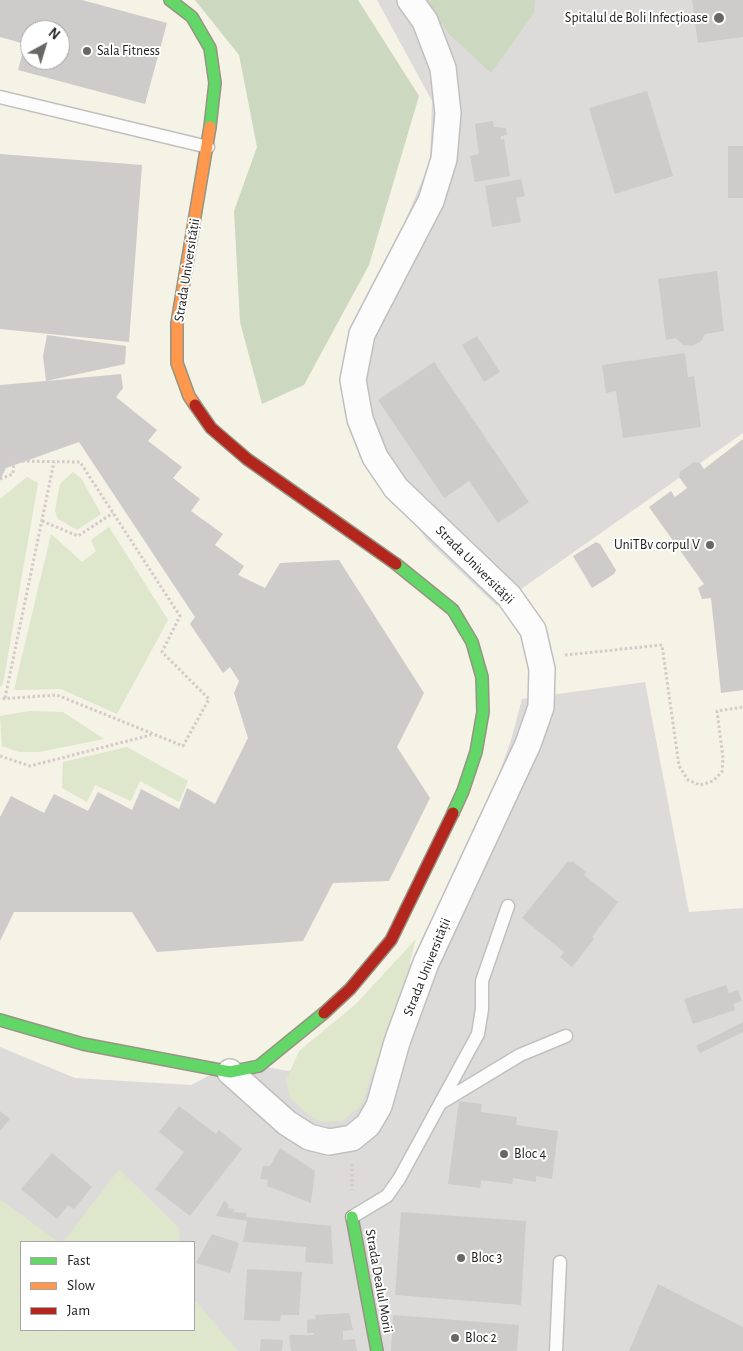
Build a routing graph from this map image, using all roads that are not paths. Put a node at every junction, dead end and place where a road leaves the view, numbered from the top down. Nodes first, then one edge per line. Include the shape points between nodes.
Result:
1 (170, 0) edge
2 (410, 0) edge
3 (0, 97) edge
4 (208, 147) junction
5 (508, 906) dead end
6 (0, 1020) edge
7 (566, 1036) dead end
8 (230, 1072) junction
9 (442, 1102) junction
10 (352, 1217) joint
11 (560, 1262) dead end
12 (377, 1351) edge
13 (556, 1351) edge

1 - 4 street, Strada Universității via 192,17 210,48 216,83
2 - 8 street, Strada Universității via 424,21 443,68 448,113 444,159 431,201 362,334 353,380 360,420 375,457 396,488 509,596 533,630 542,669 541,707 528,744 426,963 397,1042 379,1106 368,1125 352,1138 330,1142 309,1137 287,1123
3 - 4 lane
4 - 8 street, Strada Universității via 177,323 177,363 189,396 211,428 247,458 413,576 453,610 472,642 482,677 483,712 476,752 463,791 391,940 350,989 280,1050 259,1066
5 - 9 lane via 482,981 478,1034
6 - 8 street, Strada Universității via 83,1044
7 - 9 lane via 520,1055
9 - 10 lane via 387,1196
10 - 12 street, Strada Dealul Morii
11 - 13 lane

